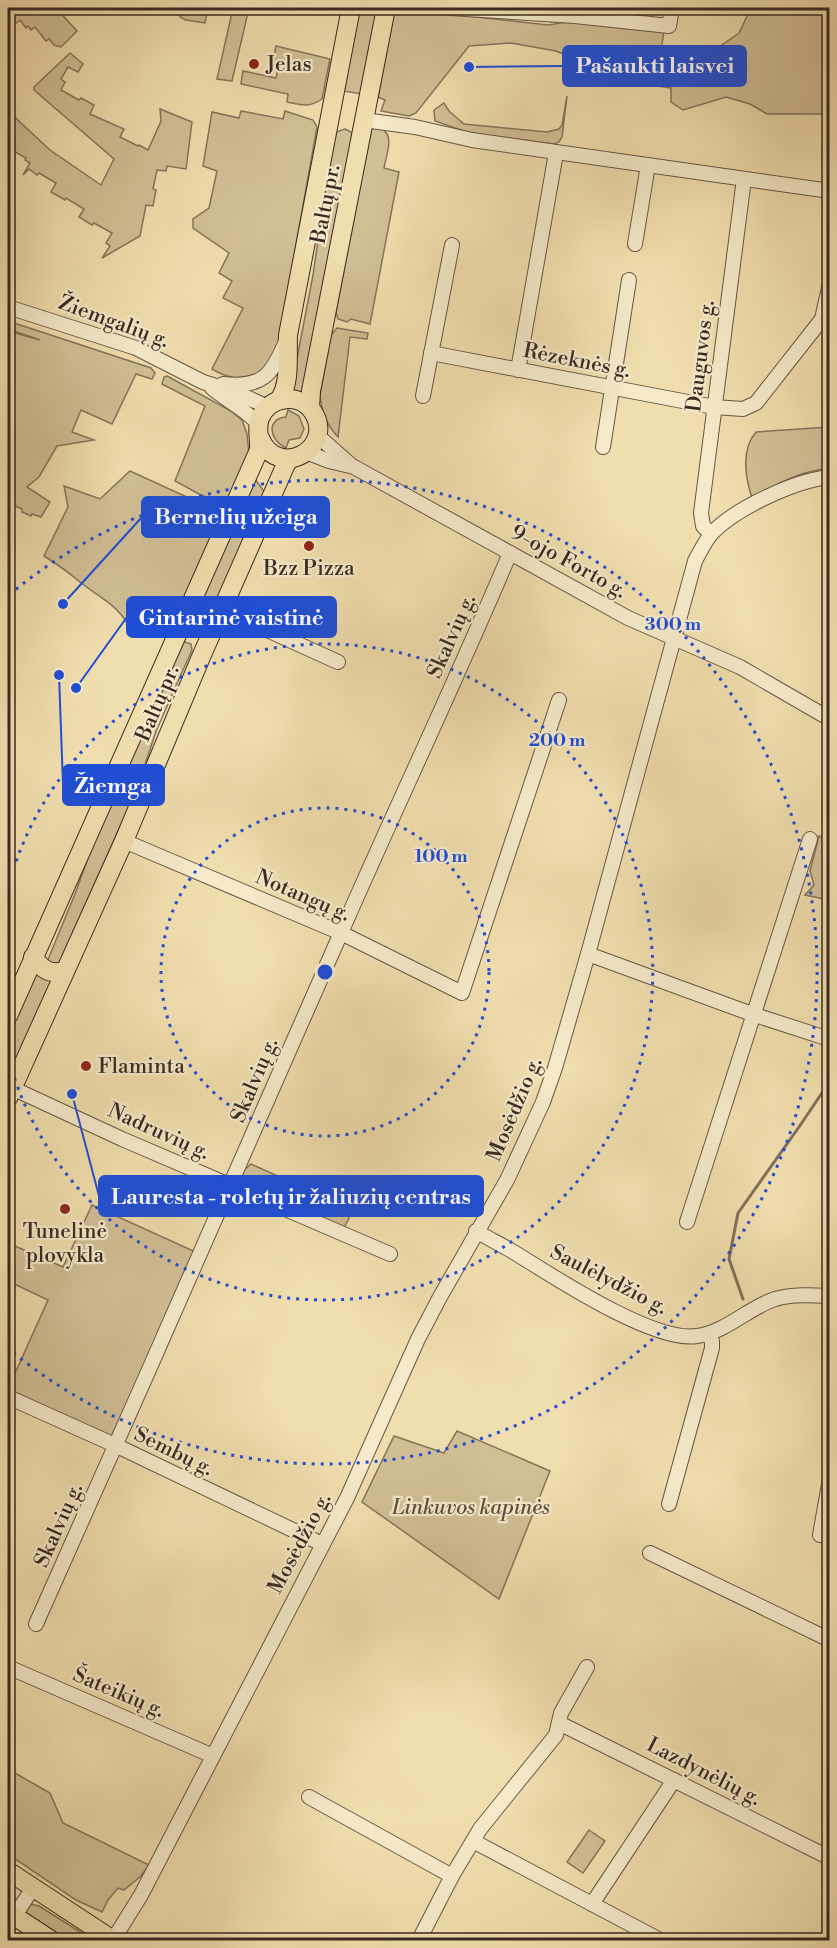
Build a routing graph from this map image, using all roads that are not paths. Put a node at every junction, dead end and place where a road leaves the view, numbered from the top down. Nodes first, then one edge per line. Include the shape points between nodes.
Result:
1 (351, 8) edge
2 (386, 8) edge
3 (451, 8) edge
4 (480, 8) edge
5 (672, 8) edge
6 (576, 12) edge
7 (331, 115) junction
8 (364, 120) junction
9 (555, 153) junction
10 (648, 165) junction
11 (744, 180) junction
12 (830, 190) edge
13 (635, 244) dead end
14 (452, 245) dead end
15 (629, 280) dead end
16 (830, 284) edge
17 (8, 307) edge
18 (288, 335) junction
19 (432, 353) junction
20 (518, 370) junction
21 (203, 382) junction
22 (612, 388) junction
23 (423, 396) dead end
24 (273, 404) junction
25 (714, 407) junction
26 (310, 408) junction
27 (259, 431) junction
28 (317, 435) junction
29 (603, 447) dead end
30 (298, 455) junction
31 (354, 467) junction
32 (830, 477) edge
33 (711, 534) junction
34 (510, 553) junction
35 (223, 610) junction
36 (177, 636) junction
37 (674, 638) junction
38 (201, 657) junction
39 (338, 662) dead end
40 (559, 700) dead end
41 (830, 719) edge
42 (810, 839) dead end
43 (124, 841) junction
44 (341, 933) junction
45 (588, 954) junction
46 (33, 957) junction
47 (64, 970) junction
48 (752, 1014) junction
49 (8, 1016) edge
50 (826, 1038) dead end
51 (10, 1093) edge
52 (231, 1185) junction
53 (687, 1222) dead end
54 (476, 1232) junction
55 (390, 1254) dead end
56 (830, 1296) edge
57 (708, 1334) junction
58 (8, 1397) edge
59 (117, 1446) junction
60 (830, 1479) edge
61 (669, 1504) dead end
62 (830, 1537) edge
63 (322, 1544) junction
64 (650, 1553) dead end
65 (36, 1624) dead end
66 (830, 1640) edge
67 (8, 1667) edge
68 (587, 1667) dead end
69 (559, 1722) junction
70 (213, 1756) junction
71 (674, 1780) junction
72 (309, 1797) dead end
73 (473, 1840) junction
74 (830, 1858) edge
75 (8, 1872) edge
76 (452, 1876) junction
77 (33, 1888) junction
78 (592, 1904) junction
79 (9, 1917) edge
80 (51, 1941) edge
81 (113, 1941) edge
82 (419, 1941) edge
83 (660, 1941) edge

1 - 7 main road, Baltų pr.
2 - 8 main road, Baltų pr.
3 - 4 street
4 - 6 street
5 - 6 street via 669,26
7 - 8 main road
7 - 18 main road, Baltų pr.
8 - 9 street
8 - 26 main road, Baltų pr.
9 - 10 street
9 - 20 street
10 - 11 street
10 - 13 street
11 - 12 street
11 - 25 street, Dauguvos g.
14 - 19 street
15 - 22 street
16 - 25 street, Rėzeknės g. via 822,319 756,403 743,409
17 - 21 street, Žiemgalių g. via 136,348
18 - 21 street via 276,364 261,379 240,385
18 - 24 main road, Baltų pr. via 287,381 284,393
19 - 20 street, Rėzeknės g.
19 - 23 street
20 - 22 street, Rėzeknės g.
21 - 24 street, Žiemgalių g.
21 - 27 street, Žiemgalių g. via 251,415
22 - 25 street, Rėzeknės g.
22 - 29 street
24 - 26 main road via 292,399
24 - 27 main road, Baltų pr. via 263,412
25 - 33 street, Dauguvos g. via 701,513
26 - 28 main road, Baltų pr. via 318,424
27 - 30 main road via 266,449 277,457
27 - 36 main road, Baltų pr. via 260,450
28 - 30 main road, Baltų pr. via 315,442
28 - 31 street, 9-ojo Forto g.
30 - 31 street, 9-ojo Forto g.
30 - 35 main road, Baltų pr. via 267,506
31 - 34 street, 9-ojo Forto g.
32 - 33 street, Mosėdžio g. via 782,490 740,512
33 - 37 street, Mosėdžio g. via 695,561
34 - 37 street, 9-ojo Forto g. via 628,618
34 - 44 street, Skalvių g.
35 - 38 main road, Baltų pr.
35 - 39 street
36 - 38 main road via 195,636 201,646
36 - 46 main road, Baltų pr.
37 - 41 street, 9-ojo Forto g. via 740,666
37 - 45 street, Mosėdžio g.
38 - 43 main road, Baltų pr.
40 - 44 street, Notangų g. via 462,993
42 - 48 street
43 - 44 street, Notangų g.
43 - 47 main road, Baltų pr.
44 - 52 street, Skalvių g.
45 - 48 street
45 - 54 street, Mosėdžio g. via 543,1102 507,1180
46 - 47 main road via 50,973
46 - 49 main road, Baltų pr.
47 - 51 main road, Baltų pr.
48 - 50 street
48 - 53 street
51 - 52 street, Nadruvių g.
52 - 55 street, Nadruvių g.
52 - 59 street, Skalvių g.
54 - 57 street, Saulėlydžio g. via 578,1292 644,1324 684,1336
54 - 63 street, Mosėdžio g. via 424,1329
56 - 57 street, Saulėlydžio g. via 774,1300
57 - 61 street via 712,1348
58 - 59 street, Sembų g.
59 - 63 street, Sembų g.
59 - 65 street, Skalvių g.
60 - 62 street via 820,1535
63 - 70 street, Mosėdžio g.
64 - 66 street
67 - 70 street, Šateikių g.
68 - 69 street
69 - 71 street, Lazdynėlių g.
69 - 73 street via 556,1735
70 - 81 street, Mosėdžio g.
71 - 74 street, Lazdynėlių g.
71 - 78 street
72 - 76 street
73 - 76 street
73 - 78 street
75 - 77 main road
76 - 82 street
77 - 79 street
77 - 81 main road
78 - 83 street
79 - 80 main road

